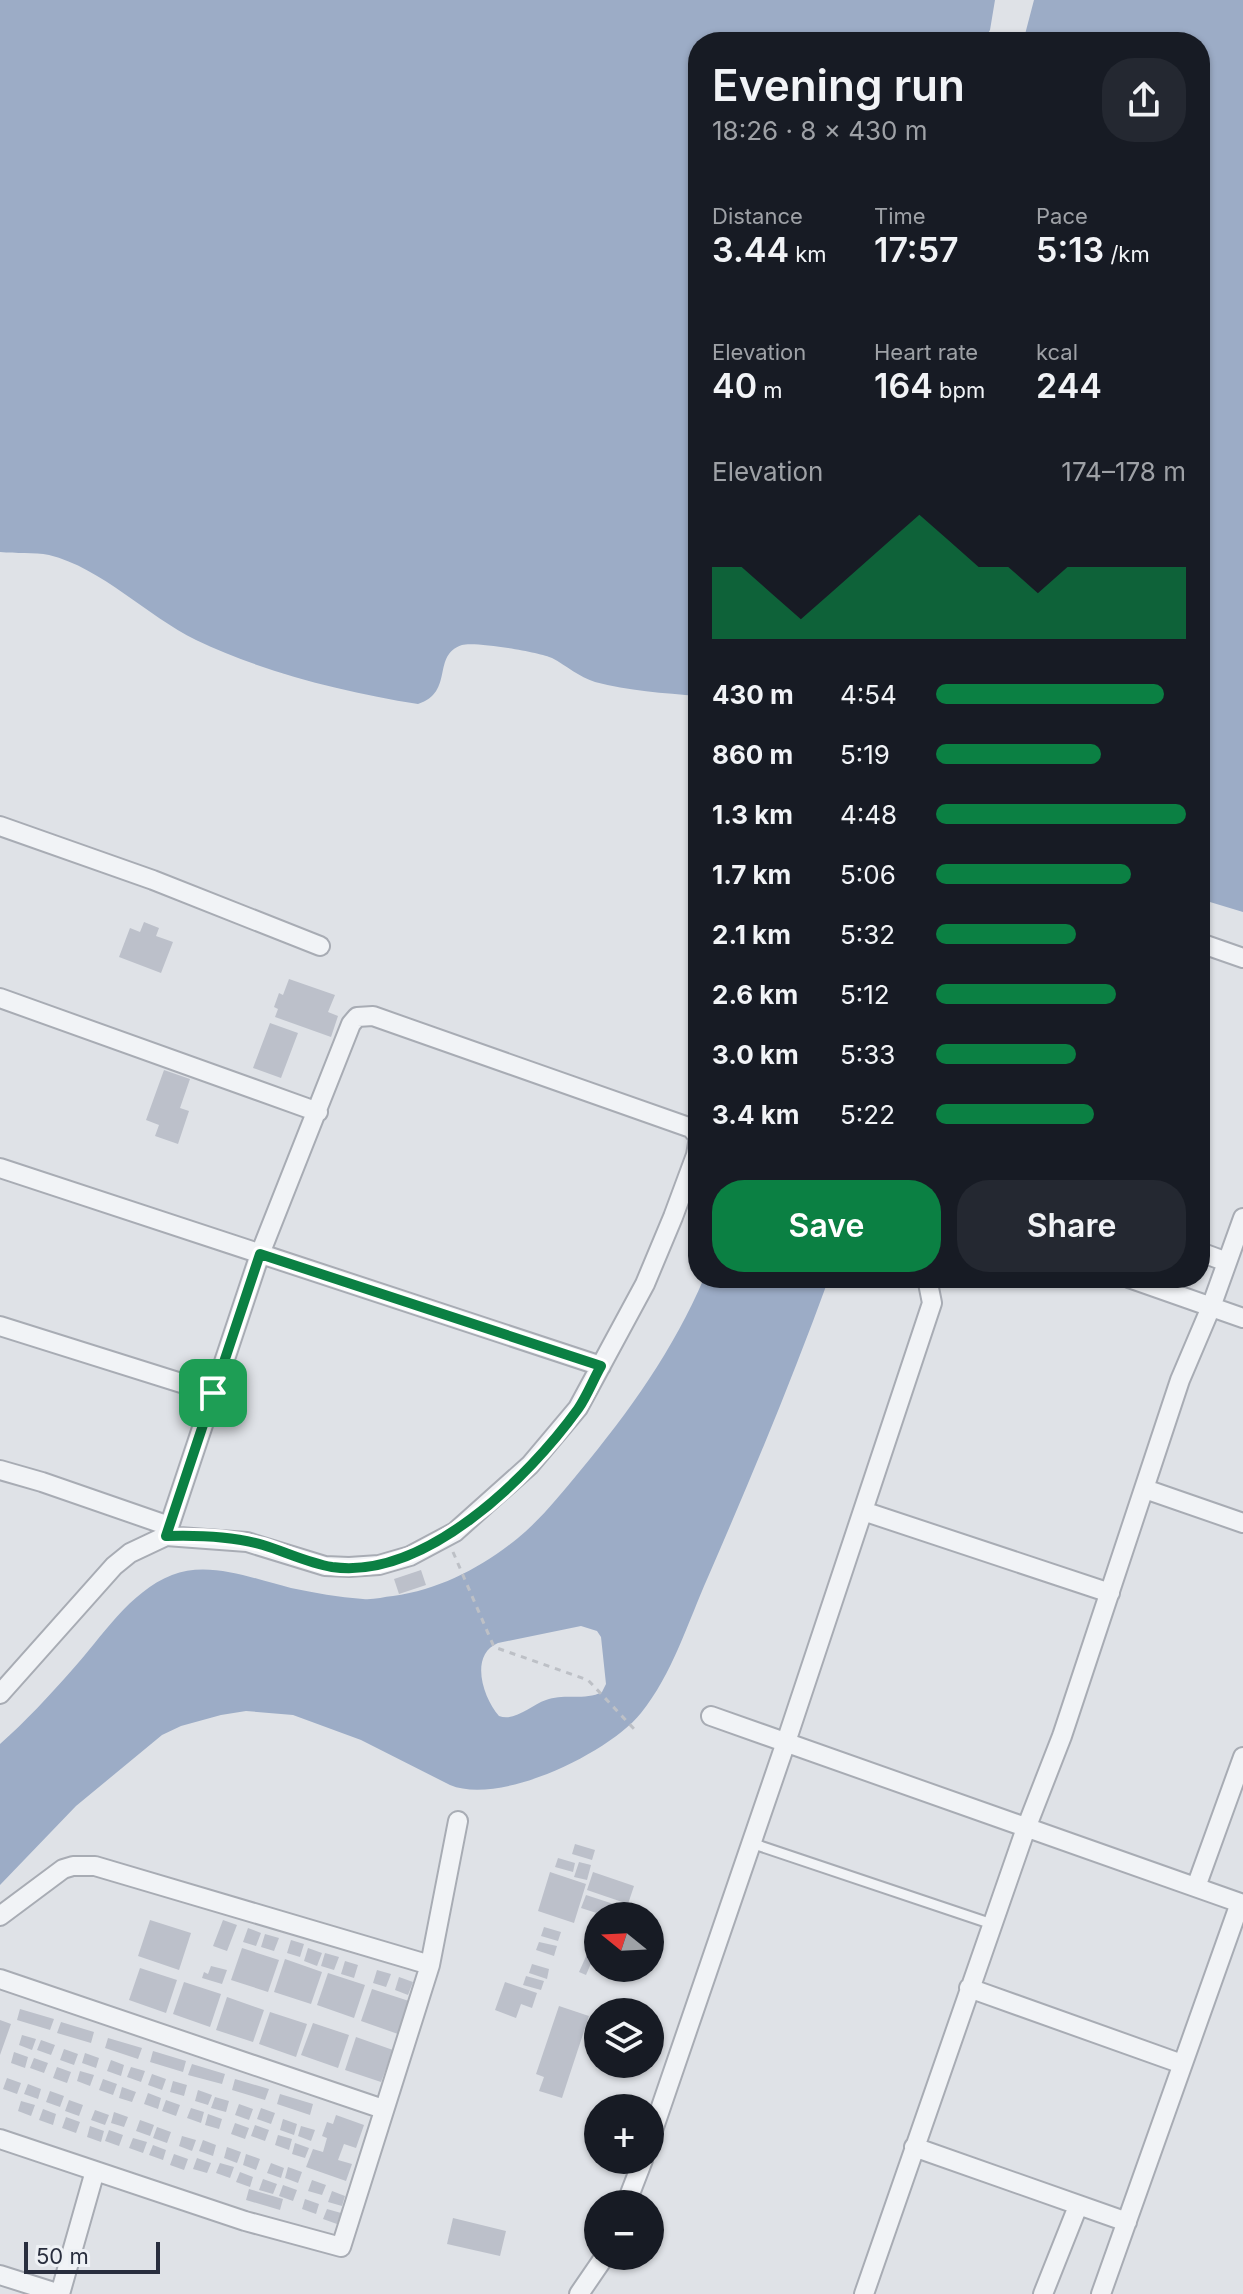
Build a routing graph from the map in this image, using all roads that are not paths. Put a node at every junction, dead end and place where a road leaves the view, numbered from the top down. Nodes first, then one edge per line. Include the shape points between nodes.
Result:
1 (0, 826) edge
2 (320, 946) dead end
3 (1210, 946) edge
4 (1243, 958) edge
5 (0, 998) edge
6 (318, 1112) junction
7 (688, 1127) edge
8 (0, 1168) edge
9 (688, 1177) edge
10 (1243, 1218) edge
11 (260, 1254) junction
12 (1210, 1256) edge
13 (1227, 1262) junction
14 (929, 1288) edge
15 (1157, 1288) edge
16 (1211, 1307) junction
17 (1243, 1318) edge
18 (0, 1326) edge
19 (601, 1366) junction
20 (213, 1393) junction
21 (0, 1470) edge
22 (1145, 1489) junction
23 (863, 1511) junction
24 (1243, 1523) edge
25 (167, 1531) junction
26 (1110, 1593) junction
27 (0, 1694) edge
28 (711, 1716) dead end
29 (786, 1742) junction
30 (1243, 1757) edge
31 (458, 1821) dead end
32 (1026, 1827) junction
33 (751, 1843) junction
34 (1196, 1887) junction
35 (1242, 1903) edge
36 (0, 1916) edge
37 (992, 1924) junction
38 (430, 1965) junction
39 (0, 1979) edge
40 (969, 1988) junction
41 (1182, 2064) junction
42 (664, 2098) edge
43 (383, 2109) junction
44 (0, 2139) edge
45 (914, 2147) junction
46 (95, 2171) junction
47 (1078, 2206) junction
48 (1127, 2222) junction
49 (595, 2270) edge
50 (0, 2275) edge
51 (60, 2294) edge
52 (579, 2294) edge
53 (864, 2294) edge
54 (1043, 2294) edge
55 (1101, 2294) edge

1 - 2 street
3 - 4 street
5 - 6 street
6 - 7 street via 351,1024 363,1015
6 - 11 street
8 - 11 street
9 - 19 street via 645,1284
10 - 13 street
11 - 19 street
11 - 20 street
12 - 13 street
13 - 16 street
14 - 23 street via 932,1303
15 - 16 street
16 - 17 street
16 - 22 street via 1180,1380
18 - 20 street
19 - 25 street via 578,1408 530,1465 455,1532 410,1556 337,1568 247,1542
20 - 25 street
21 - 25 street
22 - 24 street
22 - 26 street
23 - 26 street
23 - 29 street
25 - 27 street via 114,1566
26 - 32 street
28 - 29 street
29 - 32 street
29 - 33 street
30 - 34 street
31 - 38 street
32 - 34 street
32 - 37 street
33 - 37 lane
33 - 42 street
34 - 35 street
35 - 41 street
36 - 38 street via 63,1869 95,1866
37 - 40 street
38 - 43 street
39 - 43 street
40 - 41 street
40 - 45 street
41 - 48 street
43 - 46 street via 341,2247
44 - 46 street
45 - 47 street
45 - 53 street
46 - 51 street
47 - 48 street
47 - 54 street
48 - 55 street
49 - 52 street
50 - 51 street

